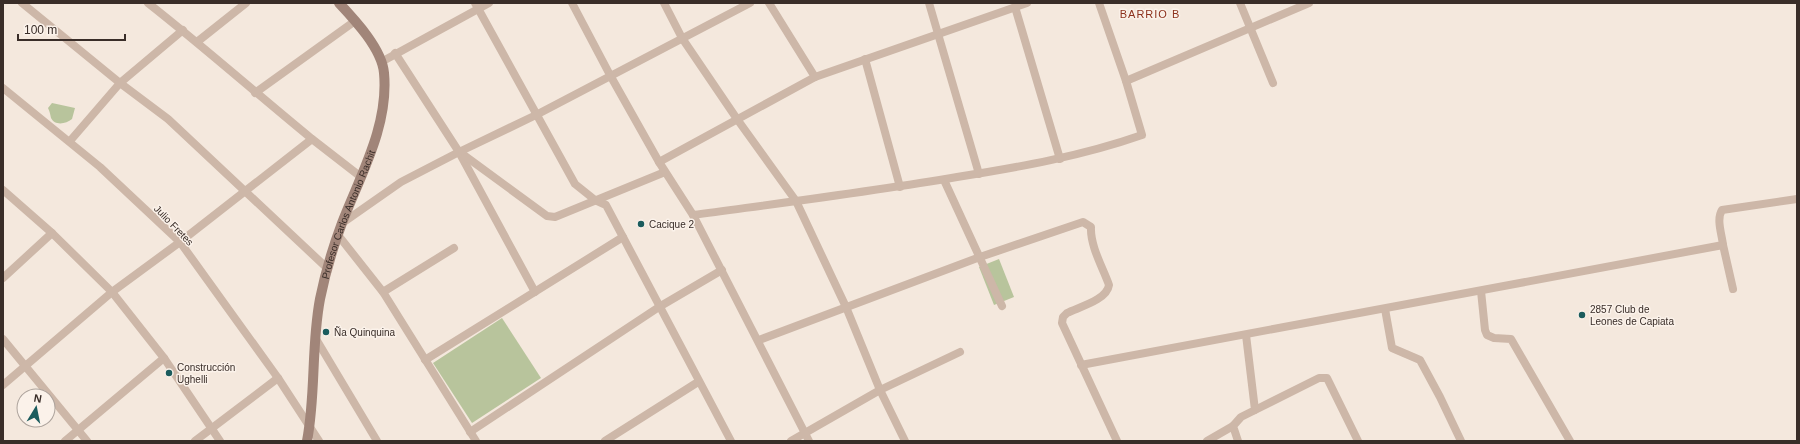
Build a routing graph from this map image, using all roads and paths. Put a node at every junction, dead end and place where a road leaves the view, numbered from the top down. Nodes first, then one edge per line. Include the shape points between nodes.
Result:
1 (22, 3) edge
2 (148, 3) edge
3 (246, 3) edge
4 (339, 3) edge
5 (488, 3) edge
6 (572, 3) edge
7 (664, 3) edge
8 (750, 3) edge
9 (769, 3) edge
10 (929, 3) edge
11 (1027, 3) edge
12 (1099, 3) edge
13 (1240, 3) edge
14 (1309, 3) edge
15 (476, 6) edge
16 (1015, 8) junction
17 (355, 21) junction
18 (1249, 28) junction
19 (183, 30) junction
20 (939, 34) junction
21 (682, 38) junction
22 (197, 42) junction
23 (395, 53) junction
24 (866, 59) junction
25 (382, 61) junction
26 (610, 75) junction
27 (815, 77) junction
28 (1126, 81) junction
29 (120, 83) junction
30 (1273, 83) dead end
31 (3, 88) edge
32 (255, 93) junction
33 (536, 114) junction
34 (737, 119) junction
35 (312, 139) junction
36 (70, 141) junction
37 (459, 152) junction
38 (1060, 159) junction
39 (660, 162) junction
40 (665, 172) junction
41 (979, 174) junction
42 (361, 177) junction
43 (944, 180) junction
44 (900, 187) junction
45 (3, 190) edge
46 (246, 191) junction
47 (1797, 199) edge
48 (594, 200) junction
49 (796, 202) junction
50 (693, 215) junction
51 (341, 224) junction
52 (52, 233) junction
53 (338, 235) junction
54 (623, 237) junction
55 (180, 242) junction
56 (1723, 245) junction
57 (454, 248) dead end
58 (980, 257) junction
59 (328, 268) junction
60 (722, 270) junction
61 (3, 278) edge
62 (1733, 289) dead end
63 (1481, 291) junction
64 (112, 292) junction
65 (383, 292) junction
66 (535, 292) junction
67 (846, 306) junction
68 (1002, 306) dead end
69 (659, 307) junction
70 (1385, 309) junction
71 (1246, 335) junction
72 (3, 339) edge
73 (316, 339) junction
74 (758, 340) junction
75 (960, 352) dead end
76 (164, 358) junction
77 (425, 360) junction
78 (1081, 365) junction
79 (25, 367) junction
80 (278, 378) junction
81 (698, 382) junction
82 (3, 385) edge
83 (880, 390) junction
84 (1255, 410) junction
85 (1233, 426) junction
86 (310, 427) junction
87 (212, 429) junction
88 (78, 431) junction
89 (470, 432) junction
90 (805, 432) junction
91 (65, 441) edge
92 (87, 441) edge
93 (195, 441) edge
94 (220, 441) edge
95 (308, 441) edge
96 (319, 441) edge
97 (377, 441) edge
98 (476, 441) edge
99 (605, 441) edge
100 (731, 441) edge
101 (791, 441) edge
102 (809, 441) edge
103 (905, 441) edge
104 (1118, 441) edge
105 (1207, 441) edge
106 (1238, 441) edge
107 (1358, 441) edge
108 (1461, 441) edge
109 (1570, 441) edge

1 - 29 street
2 - 19 street
3 - 22 street
4 - 17 main road, Profesor Carlos Antonio Rachit
5 - 15 street
6 - 26 street
7 - 21 street
8 - 21 street
9 - 27 street
10 - 20 street
11 - 16 street
12 - 28 street
13 - 18 street
14 - 18 street
15 - 23 street
15 - 33 street
16 - 20 street
16 - 38 street
17 - 25 main road, Profesor Carlos Antonio Rachit
17 - 32 street
18 - 28 street
18 - 30 street
19 - 22 street
19 - 29 street
20 - 24 street
20 - 41 street
21 - 26 street
21 - 34 street
22 - 32 street
23 - 25 street
23 - 37 street
24 - 27 street
24 - 44 street
25 - 42 main road, Profesor Carlos Antonio Rachit via 383,104 376,135
26 - 33 street
26 - 39 street
27 - 34 street
28 - 38 street via 1142,135
29 - 36 street
29 - 46 street via 168,120
31 - 36 street, Julio Fretes
32 - 35 street
33 - 37 street
33 - 48 street via 575,184
34 - 39 street
34 - 49 street
35 - 42 street
35 - 46 street
36 - 55 street, Julio Fretes
37 - 48 street via 547,216 555,218
37 - 51 street via 401,182
37 - 66 street
38 - 41 street
39 - 40 street
40 - 48 street
40 - 50 street
41 - 43 street
42 - 51 main road, Profesor Carlos Antonio Rachit
43 - 44 street
43 - 58 street
44 - 49 street
45 - 52 street
46 - 55 street
46 - 59 street
47 - 56 street via 1722,210 1720,220
48 - 54 street via 606,205
49 - 50 street
49 - 67 street
50 - 60 street
51 - 53 main road, Profesor Carlos Antonio Rachit
52 - 61 street
52 - 64 street
53 - 59 main road, Profesor Carlos Antonio Rachit
53 - 65 street
54 - 66 street
54 - 69 street
55 - 64 street
55 - 80 street, Julio Fretes
56 - 62 street
56 - 63 street
57 - 65 street
58 - 67 street
58 - 68 street
58 - 78 street via 1080,221 1091,227 1094,245 1109,286 1104,296 1066,313 1063,317 1062,323
59 - 73 main road, Profesor Carlos Antonio Rachit via 320,300
60 - 69 street
60 - 74 street
63 - 70 street
63 - 109 street via 1487,335 1511,339
64 - 76 street
64 - 79 street
65 - 77 street
66 - 77 street
67 - 74 street
67 - 83 street
69 - 81 street
69 - 89 street
70 - 71 street
70 - 108 street via 1392,348 1420,360
71 - 78 street
71 - 84 street
72 - 79 street
73 - 86 main road, Profesor Carlos Antonio Rachit
73 - 97 street
74 - 90 street
75 - 83 street
76 - 87 street
76 - 88 street
77 - 89 street
78 - 104 street
79 - 82 street
79 - 88 street
80 - 86 street, Julio Fretes
80 - 87 street
81 - 99 street
81 - 100 street
83 - 90 street
83 - 103 street
84 - 85 street via 1241,416
84 - 107 street via 1319,378 1328,378
85 - 105 street
85 - 106 street
86 - 95 main road, Profesor Carlos Antonio Rachit
86 - 96 street, Julio Fretes
87 - 93 street
87 - 94 street
88 - 91 street
88 - 92 street
89 - 98 street
90 - 101 street
90 - 102 street

